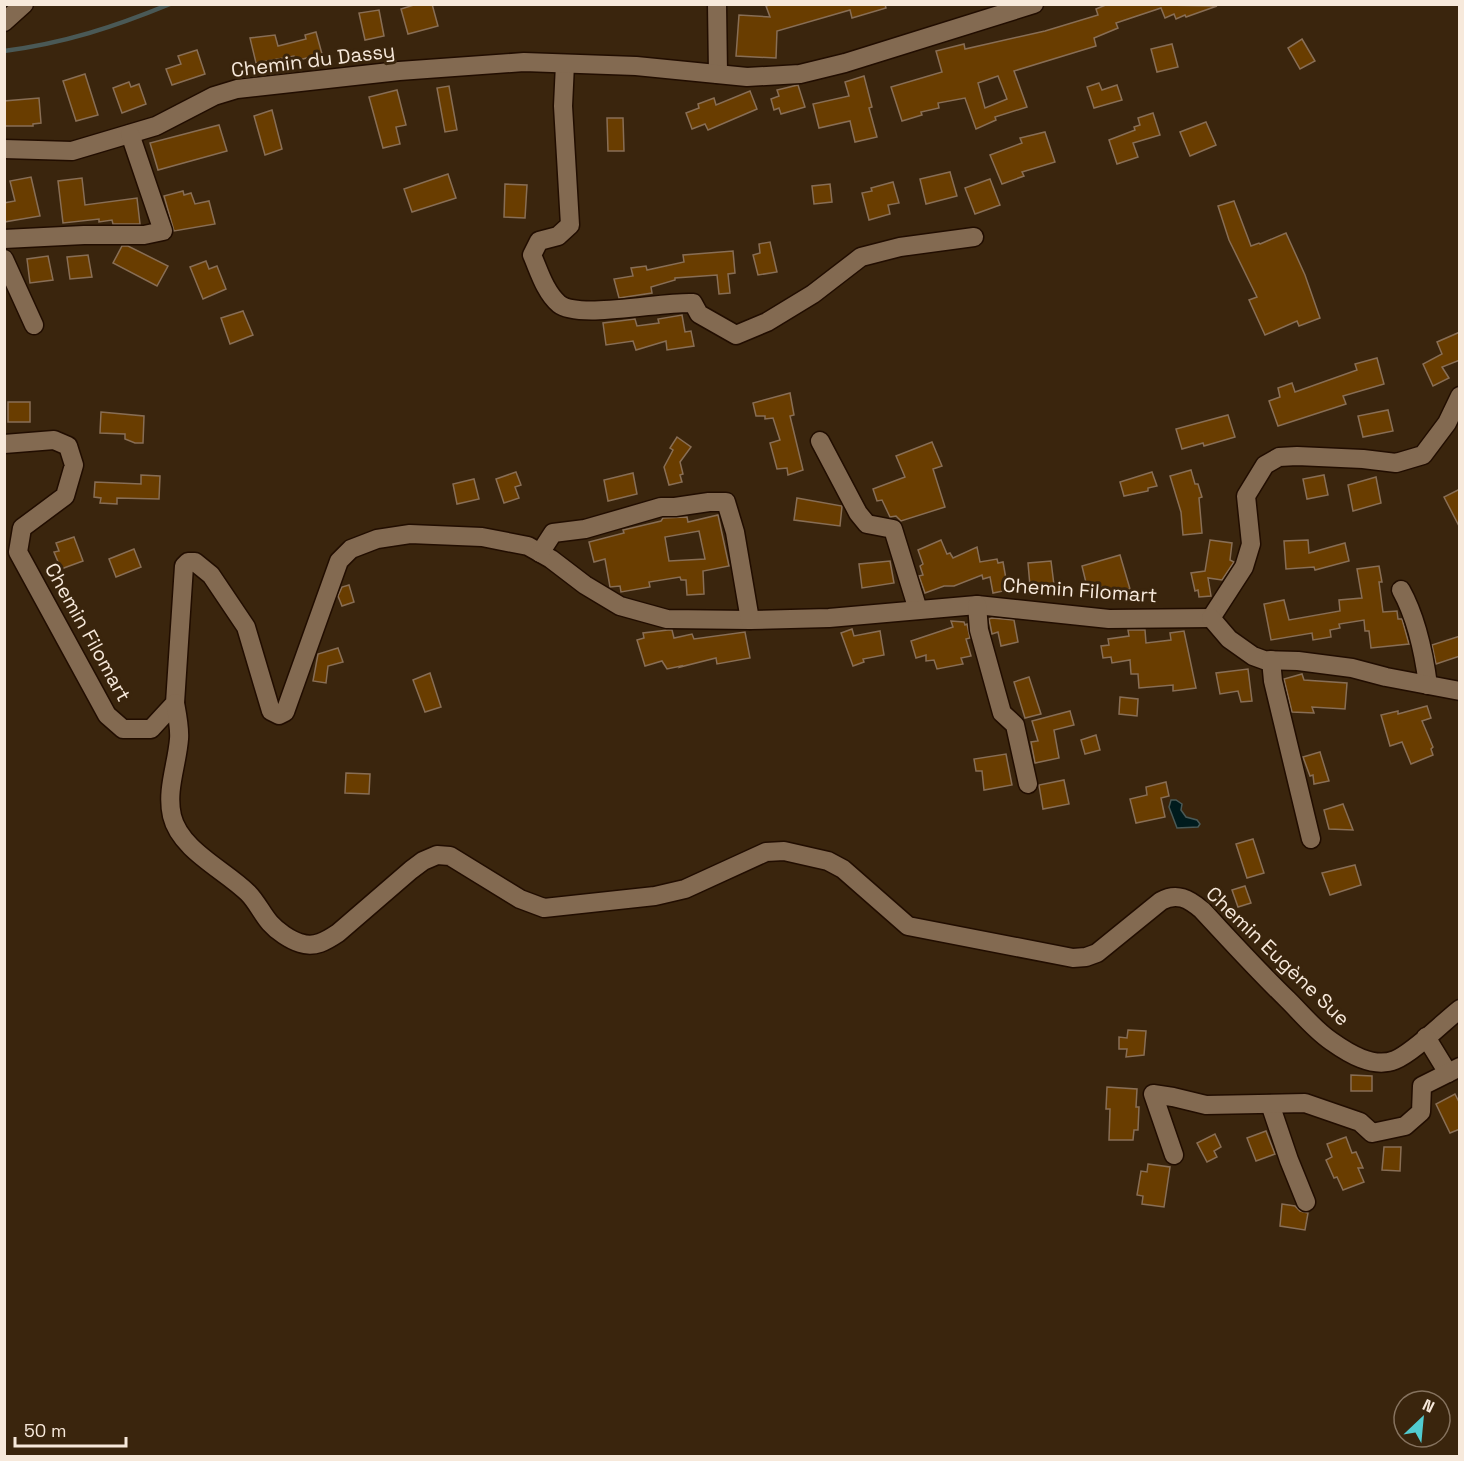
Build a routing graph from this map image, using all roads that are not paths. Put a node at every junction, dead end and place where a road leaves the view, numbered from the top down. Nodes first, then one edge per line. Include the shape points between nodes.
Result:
1 (24, 4) edge
2 (717, 4) edge
3 (1034, 4) edge
4 (4, 22) edge
5 (565, 64) junction
6 (718, 74) junction
7 (130, 134) junction
8 (4, 149) edge
9 (974, 237) dead end
10 (4, 238) edge
11 (4, 258) edge
12 (34, 325) dead end
13 (1460, 396) edge
14 (820, 441) dead end
15 (4, 444) edge
16 (540, 553) junction
17 (1401, 590) dead end
18 (977, 605) junction
19 (918, 610) junction
20 (1211, 618) junction
21 (750, 620) junction
22 (1271, 660) junction
23 (1428, 685) junction
24 (1460, 691) edge
25 (175, 703) junction
26 (1028, 784) dead end
27 (1311, 839) dead end
28 (1460, 1009) edge
29 (1426, 1037) junction
30 (1454, 1070) edge
31 (1270, 1104) junction
32 (1174, 1155) dead end
33 (1306, 1202) dead end

1 - 4 street
2 - 6 street
3 - 6 street, Chemin du Dassy via 800,74
5 - 6 street, Chemin du Dassy
5 - 7 street, Chemin du Dassy via 524,62 399,71 237,89
5 - 9 street via 563,106 570,225 558,236 539,241 532,255 543,281 560,305 586,311 693,303 699,314 736,335 767,322 813,294 861,257 900,247
7 - 8 street, Chemin du Dassy via 72,151
7 - 10 street via 163,231 144,235
11 - 12 street
13 - 20 street via 1447,423 1423,455 1396,463 1279,457 1265,465 1246,496 1251,544 1244,567
14 - 19 street via 867,524 893,529
15 - 25 street, Chemin Filomart via 54,440 68,446 74,465 65,496 22,528 18,552 107,715 123,729 151,729
16 - 21 street, Chemin Filomart via 620,606 667,619
16 - 21 street via 553,533 585,529 661,507 726,502
16 - 25 street, Chemin Filomart via 528,546 482,537 410,534 377,539 351,549 339,561 285,712 279,715 272,711 246,627 211,575 195,562 188,562 184,566
17 - 23 street via 1412,610
18 - 19 street, Chemin Filomart
18 - 20 street, Chemin Filomart via 1109,619
18 - 26 street, Chemin Filomart via 979,630 1002,713 1015,725
19 - 21 street, Chemin Filomart
20 - 22 street via 1228,639 1253,656
22 - 23 street via 1352,668
22 - 27 street
23 - 24 street
25 - 29 street, Chemin Eugène Sue via 180,737 169,799 180,835 248,893 269,923 299,943 326,942 411,870 438,855 462,861 520,899 544,908 685,889 766,852 784,851 820,858 843,869 908,926 1073,958 1097,953 1161,901 1178,896 1202,910 1311,1023 1353,1055 1368,1061 1395,1061
28 - 29 street, Chemin Eugène Sue
29 - 30 street
30 - 31 street via 1422,1086 1421,1112 1405,1126 1372,1133 1360,1122 1305,1103
31 - 32 street via 1206,1105 1154,1094
31 - 33 street

